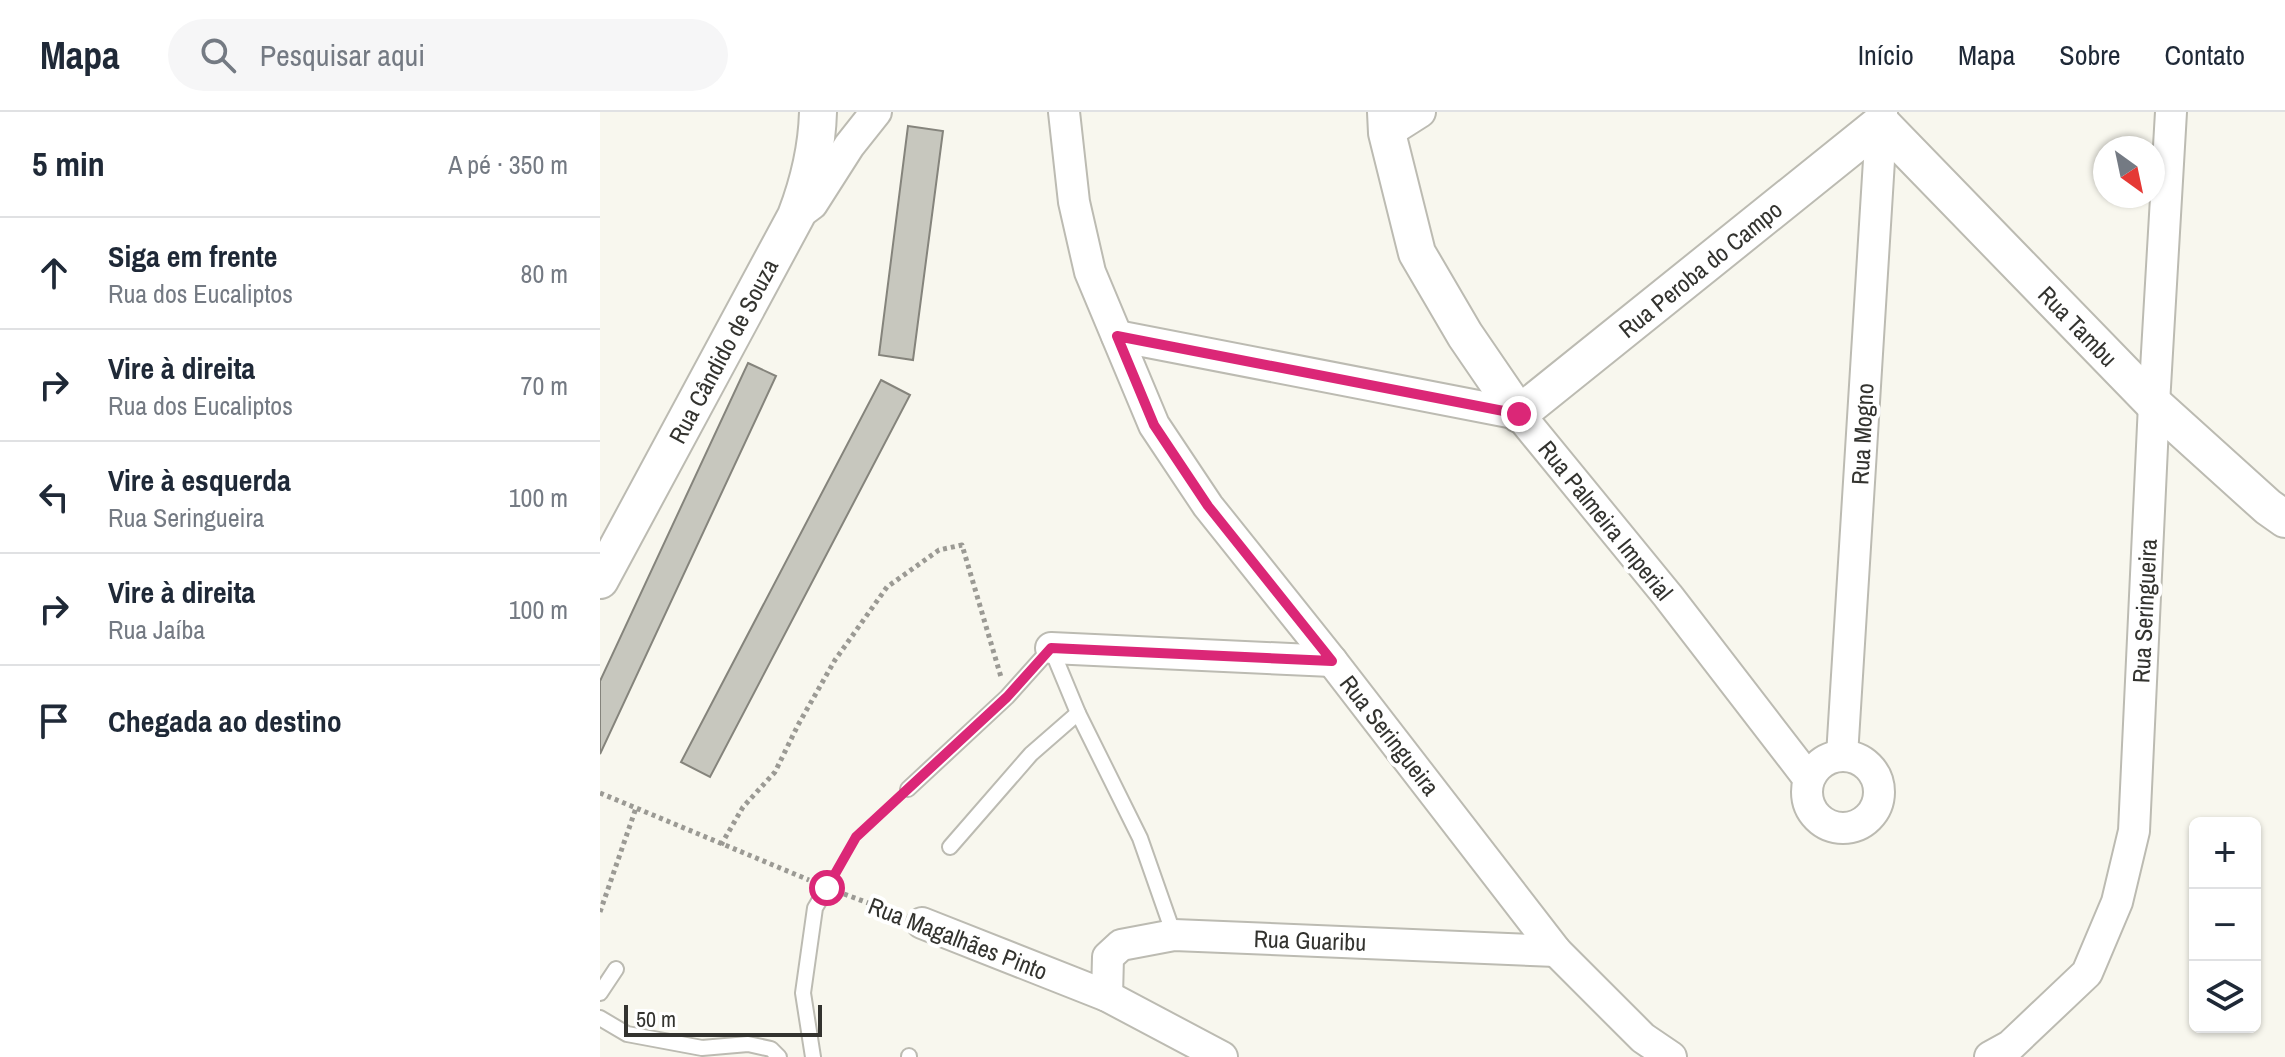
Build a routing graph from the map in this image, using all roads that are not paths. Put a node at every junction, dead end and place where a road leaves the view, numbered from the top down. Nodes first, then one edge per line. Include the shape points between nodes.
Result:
1 (818, 112) edge
2 (876, 112) edge
3 (1064, 112) edge
4 (1420, 112) edge
5 (2171, 112) edge
6 (1882, 118) edge
7 (1386, 123) edge
8 (796, 216) junction
9 (1117, 336) junction
10 (2154, 404) junction
11 (1519, 414) junction
12 (2285, 519) edge
13 (600, 580) edge
14 (1051, 648) junction
15 (1332, 661) junction
16 (1078, 713) junction
17 (1842, 756) junction
18 (1809, 779) junction
19 (908, 789) road end
20 (950, 847) dead end
21 (829, 884) road end
22 (922, 923) road end
23 (1174, 935) junction
24 (1556, 951) junction
25 (616, 969) dead end
26 (600, 993) edge
27 (1107, 996) junction
28 (600, 1018) edge
29 (779, 1057) edge
30 (813, 1057) edge
31 (1222, 1057) edge
32 (1671, 1057) edge
33 (1990, 1057) edge

1 - 8 street, Rua Cândido de Souza via 807,187
2 - 8 street via 812,204
3 - 9 street, Rua Seringueira via 1074,202 1090,272
4 - 7 street
5 - 10 street, Rua Seringueira
6 - 10 street, Rua Tambu
6 - 11 street, Rua Peroba do Campo
6 - 17 street, Rua Mogno
7 - 11 street, Rua Palmeira Imperial via 1417,253
8 - 13 street, Rua Cândido de Souza
9 - 11 street
9 - 15 street, Rua Seringueira via 1154,425 1208,506
10 - 12 street, Rua Tambu
10 - 33 street, Rua Seringueira via 2134,831 2117,902 2087,973 2010,1046
11 - 18 street, Rua Palmeira Imperial
14 - 15 street
14 - 16 lane
14 - 19 lane
15 - 24 street, Rua Seringueira
16 - 20 lane via 1031,754
16 - 23 lane via 1140,838
17 - 18 street via 1822,763
17 - 18 street via 1854,757 1873,772 1879,795 1868,817 1847,827 1824,822 1809,803
21 - 30 lane via 815,908 803,993
22 - 27 street, Rua Magalhães Pinto
23 - 24 street, Rua Guaribu
23 - 27 street, Rua Guaribu via 1121,945 1108,957
24 - 32 street, Rua Seringueira via 1643,1038
25 - 26 lane
27 - 31 street, Rua Magalhães Pinto
28 - 29 lane via 627,1034 702,1048 748,1044 771,1049

